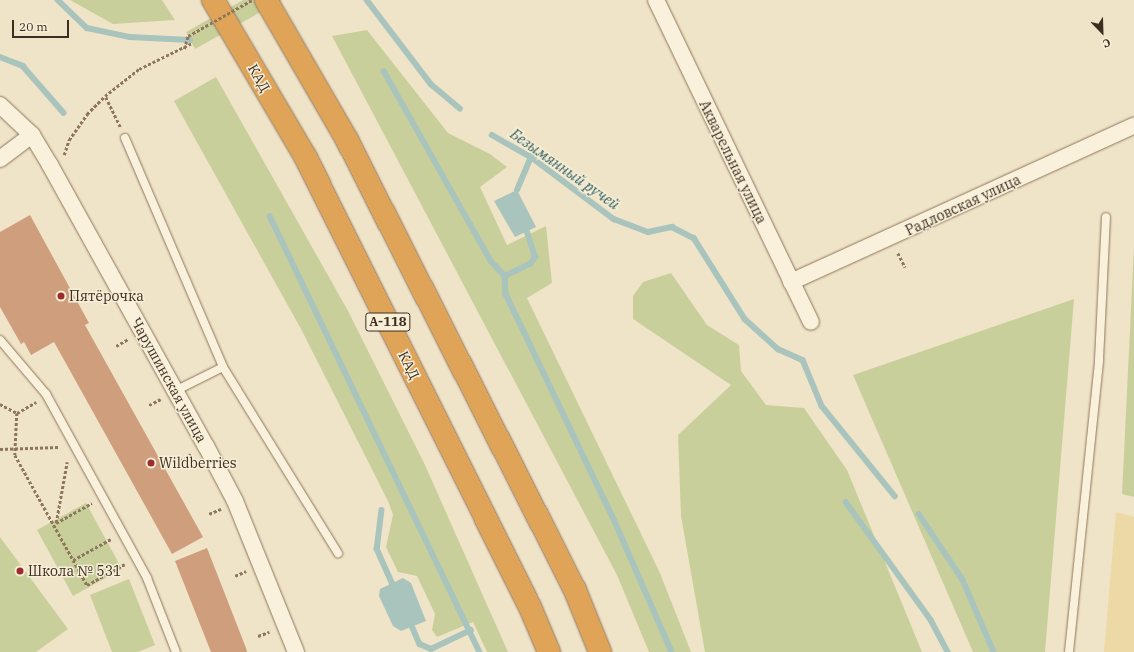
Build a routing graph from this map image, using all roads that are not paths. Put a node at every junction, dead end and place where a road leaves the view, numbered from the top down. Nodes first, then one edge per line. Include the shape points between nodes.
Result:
1 (213, 0) edge
2 (266, 0) edge
3 (656, 0) edge
4 (0, 105) edge
5 (1134, 126) edge
6 (32, 135) junction
7 (125, 138) road end
8 (0, 159) edge
9 (1106, 217) dead end
10 (791, 282) junction
11 (812, 322) dead end
12 (0, 340) edge
13 (223, 367) junction
14 (175, 391) junction
15 (338, 553) dead end
16 (176, 652) edge
17 (296, 652) edge
18 (549, 652) edge
19 (600, 652) edge
20 (1069, 652) edge

1 - 18 highway, КАД / А-118 via 306,158 530,607
2 - 19 highway, А-118 via 347,140 575,590
3 - 10 street, Акварельная улица
4 - 6 street, Чарушинская улица
5 - 10 street, Радловская улица
6 - 8 street
6 - 14 street, Чарушинская улица
7 - 13 lane
9 - 20 lane via 1099,360
10 - 11 street, Акварельная улица
12 - 16 lane via 46,394 72,446 147,578
13 - 14 lane
13 - 15 lane
14 - 17 street, Чарушинская улица via 235,501

